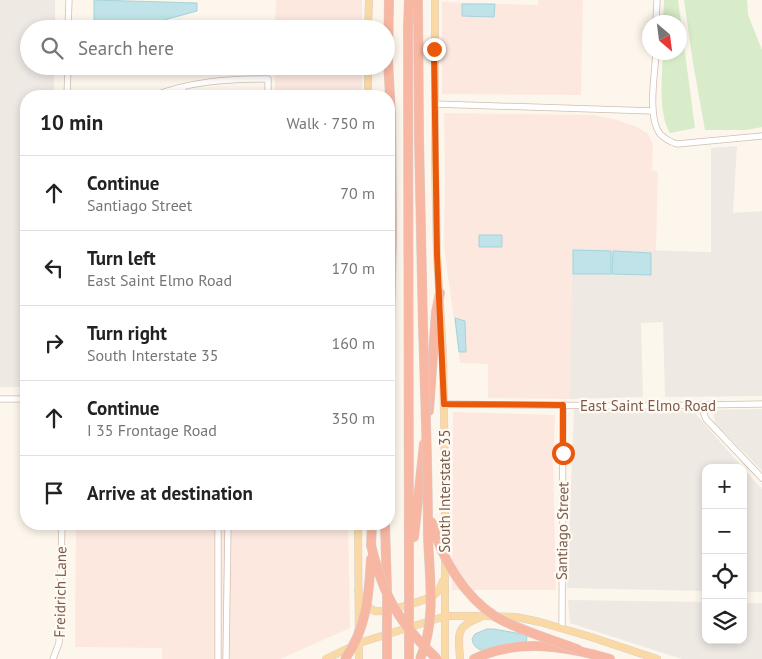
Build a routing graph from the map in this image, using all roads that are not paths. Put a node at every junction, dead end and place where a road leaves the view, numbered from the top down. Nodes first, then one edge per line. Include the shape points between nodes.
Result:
1 (69, 0) edge
2 (369, 0) edge
3 (389, 0) edge
4 (409, 0) edge
5 (418, 0) edge
6 (435, 0) edge
7 (657, 0) edge
8 (656, 15) edge
9 (68, 20) edge
10 (368, 20) edge
11 (389, 20) edge
12 (656, 60) edge
13 (68, 75) edge
14 (368, 75) edge
15 (386, 75) edge
16 (389, 75) edge
17 (182, 86) junction
18 (67, 90) edge
19 (170, 90) edge
20 (183, 90) edge
21 (268, 90) edge
22 (368, 90) edge
23 (385, 90) edge
24 (390, 90) edge
25 (435, 104) junction
26 (653, 111) junction
27 (762, 136) edge
28 (440, 293) junction
29 (0, 399) edge
30 (20, 399) edge
31 (444, 404) junction
32 (762, 404) edge
33 (563, 405) junction
34 (701, 406) junction
35 (762, 478) edge
36 (429, 510) junction
37 (62, 530) edge
38 (218, 530) edge
39 (228, 530) edge
40 (358, 530) edge
41 (372, 530) edge
42 (385, 530) edge
43 (371, 545) junction
44 (409, 562) junction
45 (444, 578) junction
46 (358, 590) junction
47 (446, 616) junction
48 (484, 616) junction
49 (562, 628) junction
50 (359, 644) junction
51 (579, 650) junction
52 (54, 659) edge
53 (218, 659) edge
54 (226, 659) edge
55 (326, 659) edge
56 (345, 659) edge
57 (359, 659) edge
58 (387, 659) edge
59 (409, 659) edge
60 (420, 659) edge
61 (436, 659) edge
62 (446, 659) edge
63 (460, 659) edge
64 (474, 659) edge
65 (610, 659) edge
66 (657, 659) edge

1 - 9 street
2 - 10 main road
3 - 11 highway
4 - 44 highway
5 - 36 highway, bridge
6 - 25 main road, South Interstate 35
7 - 8 street
12 - 26 street
13 - 18 street
14 - 22 main road
15 - 23 highway
16 - 24 highway
17 - 19 street
17 - 20 street
17 - 21 street via 221,80 268,79
25 - 26 street
25 - 28 main road, South Interstate 35
26 - 27 street via 660,133 677,144
28 - 31 main road, South Interstate 35
28 - 44 highway via 429,412
29 - 30 street
31 - 33 street, East Saint Elmo Road
31 - 45 main road, South Interstate 35
32 - 34 street, East Saint Elmo Road
33 - 34 street, East Saint Elmo Road
33 - 49 street, Santiago Street
34 - 35 street via 706,419
36 - 51 highway, bridge via 442,552 465,588 480,603 511,624
36 - 60 highway, bridge via 430,612
37 - 52 street, Freidrich Lane via 60,642
38 - 53 street
39 - 54 street
40 - 46 main road
41 - 43 highway
42 - 58 highway, bridge
43 - 56 highway, bridge via 364,618 359,635
43 - 61 highway, bridge via 386,594 400,618
44 - 59 highway, bridge
45 - 46 main road via 442,586 431,597 382,611 365,604
45 - 47 main road, South Interstate 35
46 - 50 main road
47 - 48 main road
47 - 50 main road
47 - 62 main road, South Interstate 35
48 - 49 main road via 516,618
48 - 63 main road via 463,625 459,636
49 - 66 main road
50 - 55 main road
50 - 57 main road
51 - 64 highway, bridge via 538,646 510,648
51 - 65 highway

